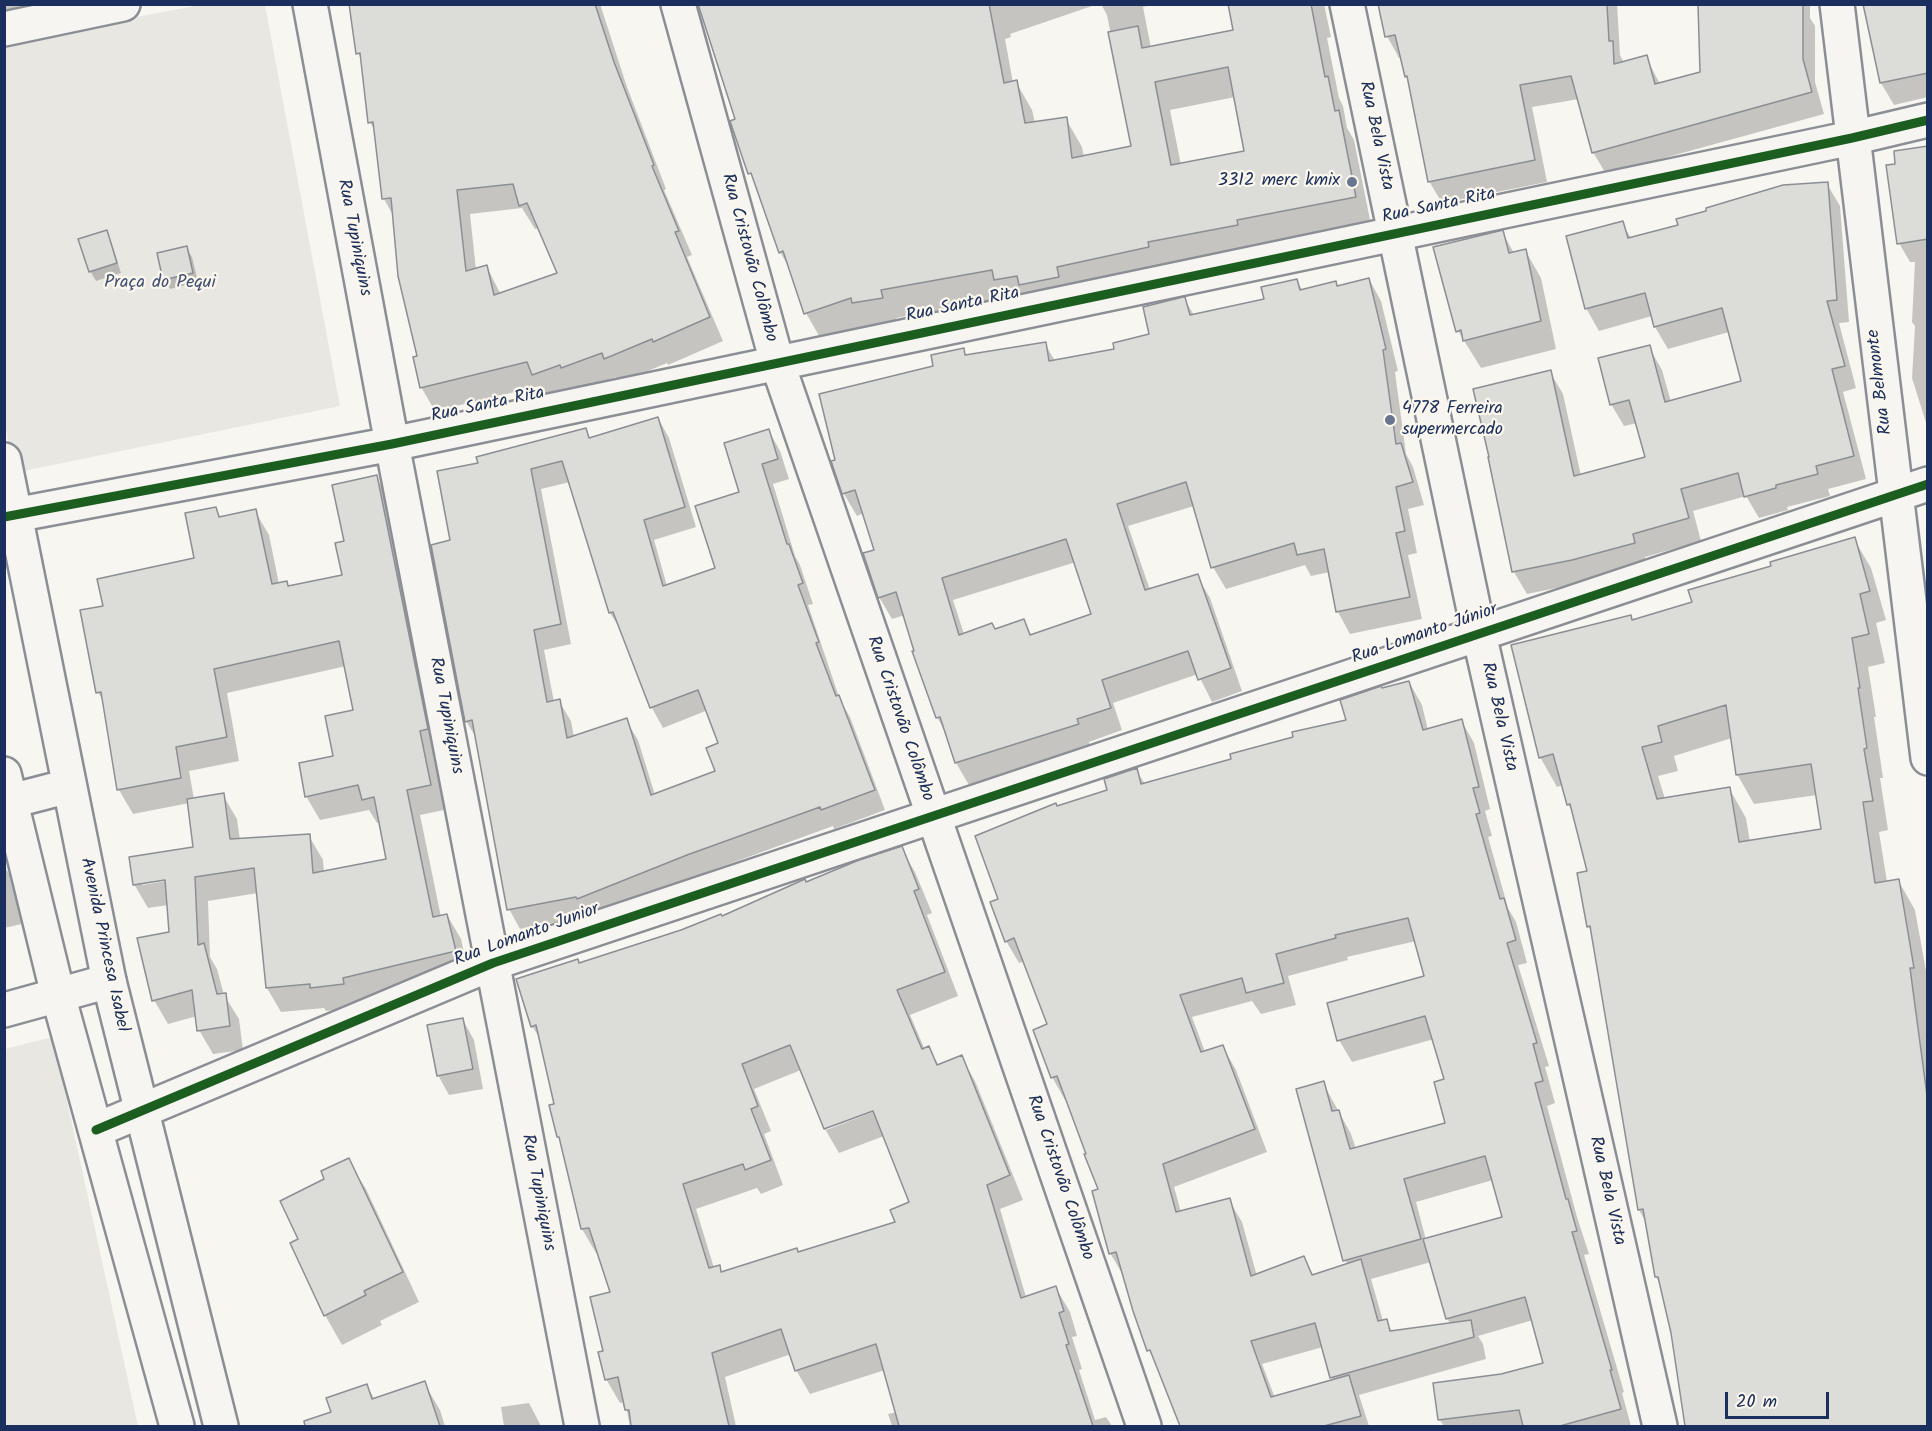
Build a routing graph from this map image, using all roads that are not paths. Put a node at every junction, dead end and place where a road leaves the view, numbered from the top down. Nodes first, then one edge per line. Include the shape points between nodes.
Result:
1 (123, 4) edge
2 (310, 4) edge
3 (678, 4) edge
4 (1347, 4) edge
5 (1837, 4) edge
6 (4, 30) edge
7 (1928, 120) edge
8 (1852, 138) junction
9 (1396, 233) junction
10 (777, 362) junction
11 (392, 444) junction
12 (4, 460) edge
13 (1928, 484) edge
14 (1895, 494) junction
15 (10, 516) edge
16 (1479, 634) junction
17 (1928, 758) edge
18 (69, 786) junction
19 (8, 787) edge
20 (932, 817) junction
21 (493, 963) junction
22 (109, 981) junction
23 (58, 995) junction
24 (4, 1010) edge
25 (141, 1112) junction
26 (96, 1130) junction
27 (177, 1426) edge
28 (221, 1426) edge
29 (582, 1426) edge
30 (1144, 1426) edge
31 (1660, 1426) edge

1 - 6 street
2 - 11 street, Rua Tupiniquins
3 - 10 street, Rua Cristovão Colômbo
4 - 9 street, Rua Bela Vista
5 - 8 street, Rua Belmonte
7 - 8 street, Rua Santa Rita
8 - 9 street, Rua Santa Rita
8 - 14 street, Rua Belmonte
9 - 10 street, Rua Santa Rita
9 - 16 street, Rua Bela Vista
10 - 11 street, Rua Santa Rita
10 - 20 street, Rua Cristovão Colômbo
11 - 15 street, Rua Santa Rita
11 - 21 street, Rua Tupiniquins
12 - 15 street, Avenida Princesa Isabel
13 - 14 street, Rua Lomanto Júnior
14 - 16 street, Rua Lomanto Júnior
14 - 17 street, Rua Belmonte
15 - 18 street, Avenida Princesa Isabel
16 - 20 street, Rua Lomanto Júnior
16 - 31 street, Rua Bela Vista
18 - 19 street
18 - 22 street, Avenida Princesa Isabel
19 - 23 street
20 - 21 street, Rua Lomanto Junior
20 - 30 street, Rua Cristovão Colômbo
21 - 25 street, Rua Lomanto Junior
21 - 29 street, Rua Tupiniquins
22 - 23 street
22 - 25 street, Avenida Princesa Isabel
23 - 24 street
23 - 26 street
25 - 26 street, Rua Lomanto Junior
25 - 28 street, Avenida Princesa Isabel
26 - 27 street

